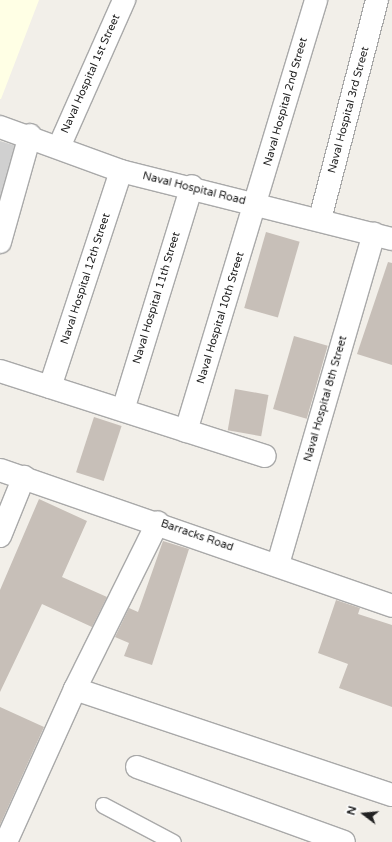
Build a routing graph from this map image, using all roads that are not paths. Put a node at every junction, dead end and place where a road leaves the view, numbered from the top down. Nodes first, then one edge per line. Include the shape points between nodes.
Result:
1 (124, 0) edge
2 (316, 0) edge
3 (377, 0) edge
4 (0, 127) edge
5 (30, 135) junction
6 (59, 147) junction
7 (121, 171) junction
8 (192, 186) junction
9 (256, 205) junction
10 (320, 219) junction
11 (383, 237) edge
12 (0, 242) edge
13 (0, 371) edge
14 (50, 387) junction
15 (123, 410) junction
16 (186, 430) junction
17 (265, 456) dead end
18 (0, 470) edge
19 (24, 477) junction
20 (158, 522) junction
21 (0, 536) edge
22 (278, 564) junction
23 (392, 606) edge
24 (75, 689) junction
25 (137, 767) dead end
26 (392, 795) edge
27 (103, 805) dead end
28 (6, 842) edge
29 (172, 842) edge
30 (344, 842) edge

1 - 6 street, Naval Hospital 1st Street
2 - 9 street, Naval Hospital 2nd Street
3 - 10 street, Naval Hospital 3rd Street
4 - 5 street, Naval Hospital Road
5 - 6 street, Naval Hospital Road
5 - 12 street
6 - 7 street, Naval Hospital Road
7 - 8 street, Naval Hospital Road
7 - 14 street, Naval Hospital 12th Street
8 - 9 street, Naval Hospital Road
8 - 15 street, Naval Hospital 11th Street
9 - 10 street, Naval Hospital Road
9 - 16 street, Naval Hospital 10th Street
10 - 11 street, Naval Hospital Road
11 - 22 street, Naval Hospital 8th Street
13 - 14 street
14 - 15 street
15 - 16 street
16 - 17 street
18 - 19 street, Barracks Road
19 - 20 street, Barracks Road
19 - 21 street
20 - 22 street, Barracks Road
20 - 24 street
22 - 23 street, Barracks Road
24 - 26 street
24 - 28 street
25 - 30 street
27 - 29 lane

